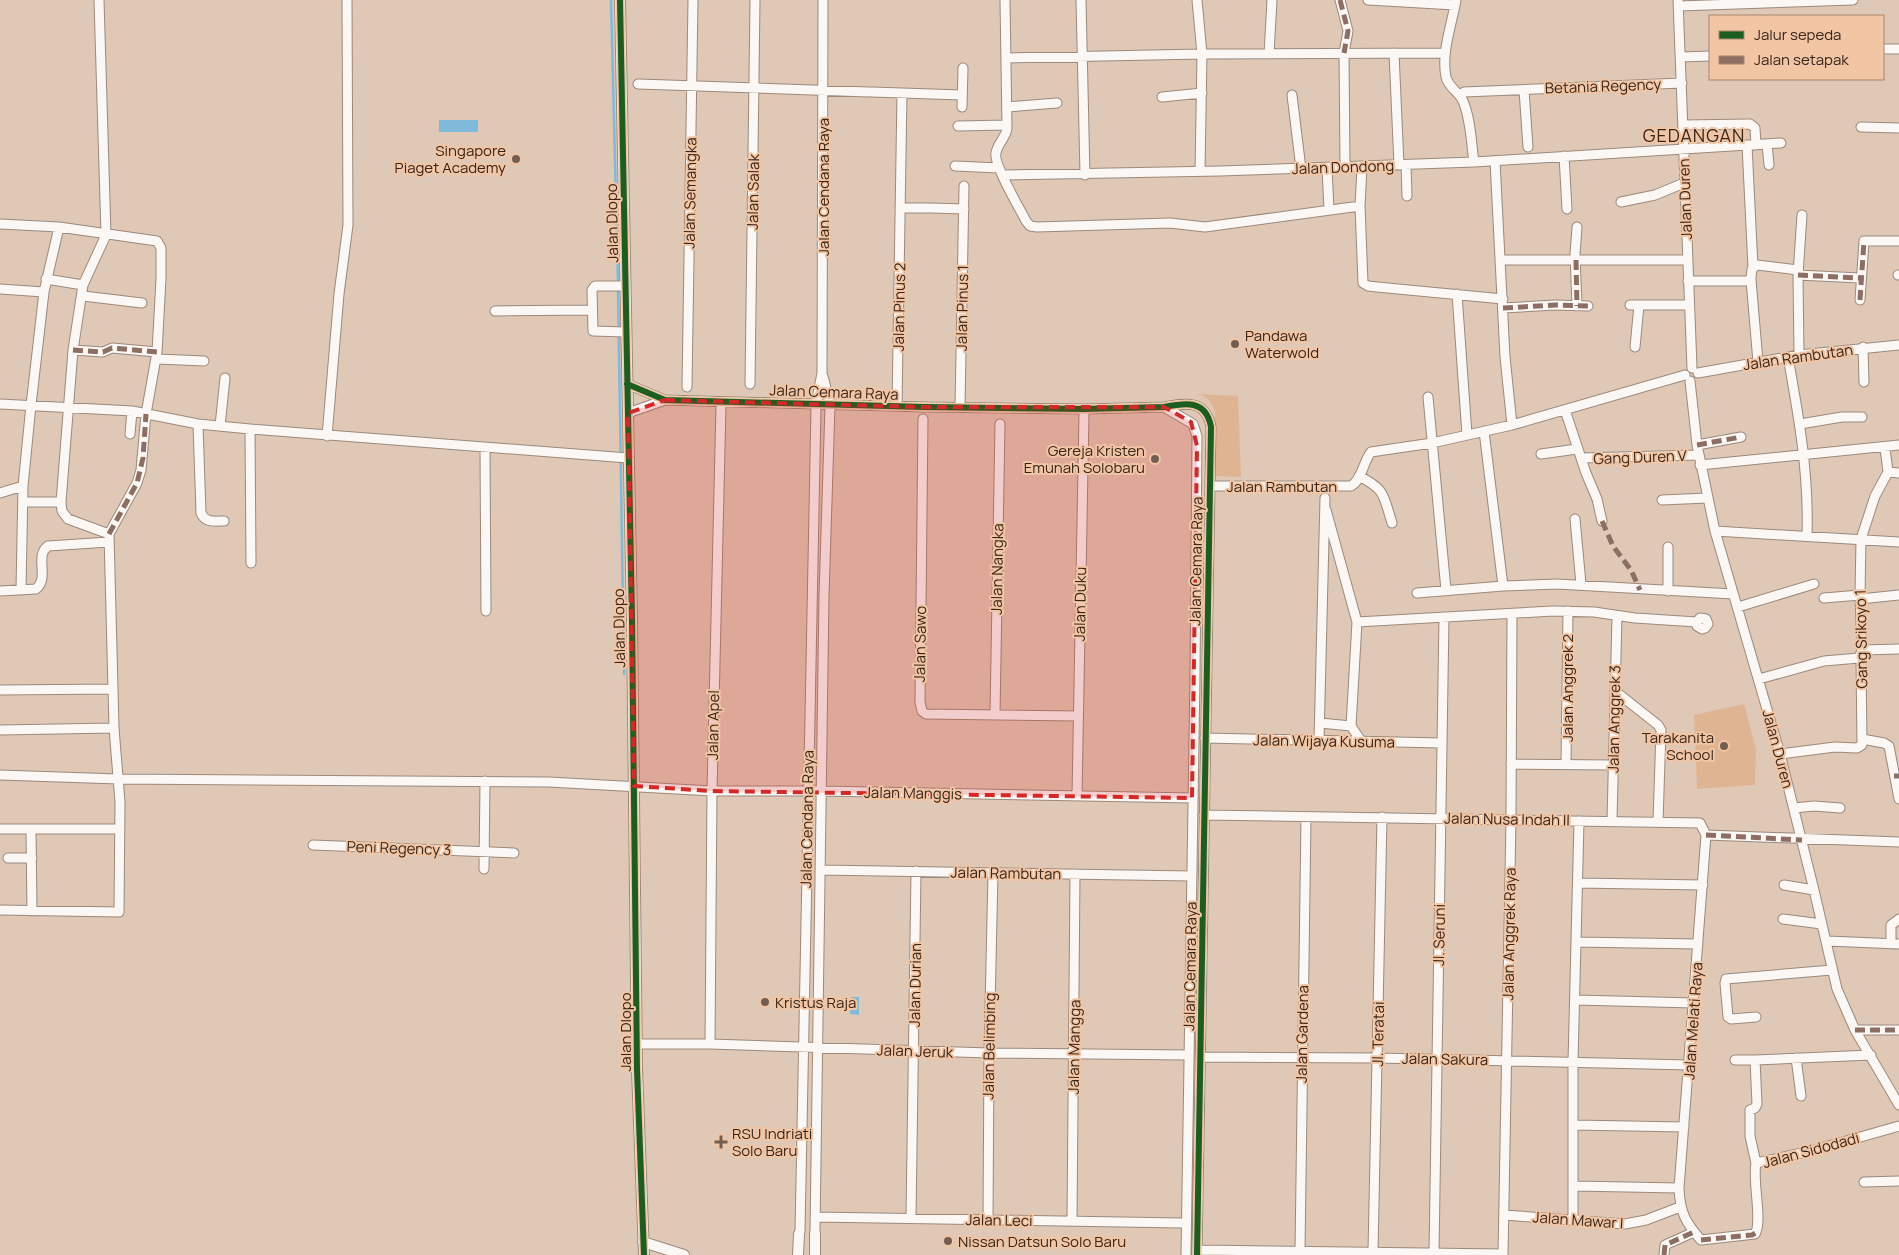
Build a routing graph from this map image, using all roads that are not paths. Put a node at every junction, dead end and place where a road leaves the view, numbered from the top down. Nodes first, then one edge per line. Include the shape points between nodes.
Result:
1 (99, 0) edge
2 (347, 0) edge
3 (620, 0) edge
4 (693, 0) edge
5 (755, 0) edge
6 (823, 0) edge
7 (1006, 0) edge
8 (1081, 0) edge
9 (1197, 0) edge
10 (1275, 0) edge
11 (1340, 0) edge
12 (1368, 0) edge
13 (1853, 0) edge
14 (1789, 1) edge
15 (1456, 2) edge
16 (1679, 3) edge
17 (1884, 49) edge
18 (1899, 49) edge
19 (1394, 52) junction
20 (1344, 53) junction
21 (1445, 53) junction
22 (1202, 54) junction
23 (1269, 54) junction
24 (1709, 56) edge
25 (1082, 57) junction
26 (1681, 57) junction
27 (1006, 58) junction
28 (963, 68) dead end
29 (1682, 83) junction
30 (638, 84) dead end
31 (691, 86) junction
32 (754, 87) junction
33 (824, 90) junction
34 (1524, 90) junction
35 (1464, 92) dead end
36 (902, 93) junction
37 (1202, 93) junction
38 (962, 95) junction
39 (1292, 95) dead end
40 (1162, 97) dead end
41 (1056, 102) dead end
42 (962, 107) dead end
43 (1006, 107) junction
44 (1007, 125) junction
45 (958, 126) dead end
46 (1683, 126) junction
47 (1861, 128) dead end
48 (1899, 128) edge
49 (1780, 143) dead end
50 (1767, 144) junction
51 (1751, 145) junction
52 (1528, 147) dead end
53 (1684, 150) junction
54 (1564, 156) junction
55 (1495, 161) junction
56 (1474, 162) junction
57 (1402, 165) junction
58 (1769, 165) dead end
59 (955, 166) dead end
60 (1345, 167) junction
61 (1362, 167) junction
62 (1327, 168) junction
63 (1301, 169) junction
64 (1001, 172) junction
65 (1200, 172) junction
66 (1084, 175) junction
67 (1684, 183) junction
68 (964, 186) dead end
69 (1407, 196) dead end
70 (1621, 202) dead end
71 (1360, 206) junction
72 (900, 208) junction
73 (964, 209) junction
74 (1567, 209) dead end
75 (1329, 210) junction
76 (1802, 215) dead end
77 (0, 224) edge
78 (59, 227) junction
79 (1578, 227) dead end
80 (106, 235) junction
81 (1899, 241) edge
82 (1501, 260) junction
83 (1576, 260) junction
84 (1687, 260) junction
85 (1753, 267) junction
86 (1798, 272) junction
87 (1860, 278) junction
88 (46, 279) junction
89 (1751, 280) junction
90 (1688, 281) junction
91 (83, 285) junction
92 (620, 286) junction
93 (0, 289) edge
94 (44, 292) junction
95 (1457, 294) junction
96 (83, 296) junction
97 (1860, 300) dead end
98 (142, 303) dead end
99 (1503, 303) junction
100 (1689, 305) junction
101 (1577, 306) junction
102 (1588, 306) dead end
103 (592, 310) junction
104 (495, 311) dead end
105 (620, 332) junction
106 (1899, 345) edge
107 (1635, 347) dead end
108 (1864, 347) junction
109 (74, 350) junction
110 (157, 355) junction
111 (1799, 355) junction
112 (1788, 357) junction
113 (204, 361) dead end
114 (1758, 362) junction
115 (1695, 370) junction
116 (822, 374) junction
117 (226, 378) dead end
118 (1687, 378) junction
119 (1864, 382) dead end
120 (627, 384) junction
121 (750, 384) dead end
122 (687, 387) dead end
123 (1428, 397) dead end
124 (665, 400) junction
125 (0, 404) edge
126 (31, 405) junction
127 (721, 405) dead end
128 (816, 405) junction
129 (830, 405) junction
130 (897, 406) junction
131 (960, 407) junction
132 (1164, 407) junction
133 (69, 408) junction
134 (1565, 410) junction
135 (132, 411) junction
136 (628, 413) junction
137 (1084, 413) dead end
138 (146, 414) junction
139 (1862, 417) dead end
140 (923, 419) dead end
141 (198, 424) junction
142 (1000, 424) dead end
143 (1800, 424) junction
144 (1512, 425) junction
145 (220, 426) junction
146 (250, 429) junction
147 (1484, 431) junction
148 (130, 434) dead end
149 (1468, 435) junction
150 (327, 436) junction
151 (1742, 437) dead end
152 (1432, 442) junction
153 (1696, 445) junction
154 (1899, 445) edge
155 (485, 448) junction
156 (1885, 448) junction
157 (1577, 449) junction
158 (1541, 454) dead end
159 (1699, 455) junction
160 (1805, 456) junction
161 (624, 458) junction
162 (1582, 458) junction
163 (1700, 465) junction
164 (1888, 472) junction
165 (1899, 472) edge
166 (1197, 474) junction
167 (1210, 475) junction
168 (1359, 476) junction
169 (24, 486) junction
170 (1210, 486) junction
171 (0, 493) edge
172 (1325, 498) dead end
173 (1707, 498) junction
174 (1662, 500) dead end
175 (24, 502) junction
176 (61, 502) junction
177 (1326, 510) junction
178 (1575, 519) dead end
179 (224, 521) dead end
180 (1602, 521) dead end
181 (1392, 523) dead end
182 (1715, 531) junction
183 (1807, 536) junction
184 (109, 538) junction
185 (1861, 540) junction
186 (1899, 542) edge
187 (1668, 547) dead end
188 (251, 562) dead end
189 (1581, 584) junction
190 (1814, 584) dead end
191 (1503, 586) junction
192 (21, 590) junction
193 (1446, 590) junction
194 (0, 591) edge
195 (1668, 591) junction
196 (1417, 593) dead end
197 (1733, 594) junction
198 (812, 595) junction
199 (1899, 595) edge
200 (824, 596) junction
201 (1860, 597) junction
202 (1824, 598) dead end
203 (1738, 607) junction
204 (486, 611) dead end
205 (1568, 611) junction
206 (1512, 614) junction
207 (1617, 616) junction
208 (1444, 617) junction
209 (1357, 622) junction
210 (1697, 622) dead end
211 (1899, 649) edge
212 (1860, 654) junction
213 (1195, 675) junction
214 (1206, 676) junction
215 (1759, 679) junction
216 (113, 689) junction
217 (0, 690) edge
218 (1615, 691) junction
219 (995, 715) junction
220 (1078, 716) junction
221 (1320, 724) junction
222 (1351, 726) junction
223 (114, 728) junction
224 (0, 730) edge
225 (1206, 738) junction
226 (1862, 739) junction
227 (1319, 740) junction
228 (1361, 741) junction
229 (1442, 743) junction
230 (1780, 754) junction
231 (1511, 764) junction
232 (1566, 764) junction
233 (1613, 765) junction
234 (0, 775) edge
235 (1897, 776) edge
236 (118, 779) junction
237 (485, 782) junction
238 (634, 786) junction
239 (712, 791) junction
240 (808, 791) junction
241 (821, 791) junction
242 (1077, 796) junction
243 (1192, 798) junction
244 (1899, 799) edge
245 (1794, 808) junction
246 (1840, 808) dead end
247 (1204, 814) junction
248 (1306, 817) junction
249 (1382, 817) junction
250 (1441, 818) junction
251 (1511, 819) junction
252 (1579, 821) junction
253 (1612, 821) junction
254 (1658, 822) junction
255 (0, 829) edge
256 (31, 830) junction
257 (119, 830) junction
258 (1706, 835) junction
259 (1802, 840) junction
260 (1899, 842) edge
261 (313, 845) dead end
262 (484, 852) junction
263 (514, 853) dead end
264 (8, 858) dead end
265 (32, 858) junction
266 (484, 869) dead end
267 (820, 870) junction
268 (916, 871) junction
269 (993, 873) junction
270 (1075, 874) junction
271 (1191, 876) junction
272 (1578, 883) junction
273 (1784, 884) dead end
274 (1703, 885) junction
275 (1814, 890) junction
276 (0, 910) edge
277 (32, 911) junction
278 (1203, 919) junction
279 (1784, 919) dead end
280 (1899, 919) edge
281 (1190, 920) junction
282 (1822, 924) junction
283 (1827, 941) junction
284 (1577, 942) junction
285 (1698, 944) junction
286 (1895, 944) edge
287 (1832, 970) junction
288 (1576, 1000) junction
289 (1694, 1003) junction
290 (1756, 1017) dead end
291 (1855, 1030) junction
292 (1899, 1030) edge
293 (642, 1044) dead end
294 (710, 1044) junction
295 (802, 1047) junction
296 (818, 1048) junction
297 (914, 1051) junction
298 (989, 1053) junction
299 (1074, 1054) junction
300 (1188, 1055) junction
301 (1871, 1055) junction
302 (1201, 1057) junction
303 (1302, 1057) junction
304 (1377, 1058) junction
305 (1796, 1058) junction
306 (1437, 1059) junction
307 (1506, 1060) junction
308 (1735, 1060) dead end
309 (1755, 1060) junction
310 (1573, 1062) junction
311 (1690, 1065) junction
312 (1801, 1096) dead end
313 (1899, 1105) edge
314 (1574, 1125) junction
315 (1899, 1126) edge
316 (1684, 1127) junction
317 (1756, 1163) junction
318 (1899, 1181) edge
319 (1864, 1182) dead end
320 (1573, 1186) junction
321 (1679, 1188) junction
322 (1680, 1207) junction
323 (1504, 1215) junction
324 (815, 1217) junction
325 (911, 1218) junction
326 (988, 1219) junction
327 (1072, 1221) junction
328 (1573, 1221) junction
329 (1182, 1223) dead end
330 (1694, 1232) junction
331 (800, 1233) joint
332 (815, 1233) joint
333 (643, 1242) junction
334 (1300, 1251) junction
335 (1373, 1252) junction
336 (1199, 1253) edge
337 (1434, 1253) junction
338 (644, 1255) edge
339 (684, 1255) edge
340 (798, 1255) edge
341 (815, 1255) edge
342 (1186, 1255) edge
343 (1502, 1255) edge
344 (1664, 1255) edge

1 - 80 street
2 - 150 street via 348,225
3 - 92 street, Jalan Dlopo
4 - 31 street, Jalan Semangka
5 - 32 street, Jalan Salak
6 - 33 street, Jalan Cendana Raya
7 - 27 street
8 - 25 street
9 - 22 street
10 - 23 street
11 - 20 street via 1348,32
12 - 15 street
13 - 14 street
14 - 16 street
15 - 21 street
16 - 26 street, Jalan Duren
17 - 18 street
19 - 20 street
19 - 21 street
19 - 57 street
20 - 23 street
20 - 60 street
21 - 56 street via 1446,80 1460,95 1466,108
22 - 23 street
22 - 25 street
22 - 37 street
24 - 26 street
25 - 27 street
25 - 66 street
26 - 29 street, Jalan Duren
27 - 43 street
28 - 38 street
29 - 34 street, Betania Regency
29 - 46 street, Jalan Duren
30 - 31 street
31 - 32 street
31 - 122 street, Jalan Semangka
32 - 33 street
32 - 121 street, Jalan Salak
33 - 36 street
33 - 116 street, Jalan Cendana Raya
34 - 35 street, Betania Regency
34 - 52 street, Betania Regency
36 - 38 street
36 - 72 street, Jalan Pinus 2
37 - 40 street
37 - 65 street
38 - 42 street
39 - 63 street
41 - 43 street
43 - 44 street
44 - 45 street
44 - 64 street via 1006,135 996,153
46 - 51 street via 1750,124 1755,128
46 - 53 street, Jalan Duren
47 - 48 street
49 - 50 street, Jalan Dondong
50 - 51 street, Jalan Dondong
50 - 58 street
51 - 53 street, Jalan Dondong
51 - 85 street
53 - 54 street, Jalan Dondong
53 - 67 street, Jalan Duren
54 - 55 street, Jalan Dondong
54 - 74 street
55 - 56 street, Jalan Dondong
55 - 82 street
56 - 57 street, Jalan Dondong
57 - 61 street, Jalan Dondong
57 - 69 street
59 - 64 street, Jalan Dondong
60 - 61 street, Jalan Dondong
60 - 62 street, Jalan Dondong
61 - 71 street
62 - 63 street, Jalan Dondong
62 - 75 street
63 - 65 street, Jalan Dondong
64 - 66 street, Jalan Dondong
64 - 75 street via 1028,224 1037,227 1170,223 1205,227
65 - 66 street, Jalan Dondong
67 - 70 street via 1654,195
67 - 84 street, Jalan Duren
68 - 73 street, Jalan Pinus 1
71 - 75 street
71 - 95 street via 1362,283
72 - 73 street
72 - 130 street, Jalan Pinus 2
73 - 131 street, Jalan Pinus 1
76 - 86 street
77 - 78 street
78 - 80 street
78 - 88 street
79 - 83 street
80 - 91 street
80 - 110 street via 160,243
81 - 87 street via 1864,241
82 - 83 street
82 - 99 street
83 - 84 street
83 - 101 street
84 - 90 street, Jalan Duren
85 - 86 street
85 - 89 street
86 - 87 street
86 - 111 street
87 - 97 street
88 - 91 street
88 - 94 street
89 - 90 street
89 - 114 street
90 - 100 street, Jalan Duren
91 - 96 street
92 - 103 street via 593,288
92 - 105 street, Jalan Dlopo
93 - 94 street
94 - 126 street
95 - 99 street
95 - 149 street
96 - 98 street
96 - 109 street
99 - 101 street
99 - 144 street
100 - 107 street via 1634,305
100 - 115 street, Jalan Duren
101 - 102 street
103 - 104 street
103 - 105 street via 593,330
105 - 120 street, Jalan Dlopo
106 - 108 street, Jalan Rambutan
108 - 111 street, Jalan Rambutan
108 - 119 street
109 - 110 street via 103,352 112,348
109 - 133 street
110 - 113 street
110 - 138 street
111 - 112 street, Jalan Rambutan
112 - 114 street, Jalan Rambutan
112 - 143 street
114 - 115 street, Jalan Rambutan
115 - 118 street via 1687,370
116 - 128 street, Jalan Cendana Raya
116 - 129 street, Jalan Cendana Raya
117 - 145 street
118 - 134 street, Jalan Rambutan
118 - 153 street, Jalan Duren
120 - 124 street
120 - 136 street, Jalan Dlopo
123 - 152 street
124 - 128 street, Jalan Cemara Raya
124 - 136 street
125 - 126 street
126 - 133 street
126 - 169 street
127 - 239 street, Jalan Apel
128 - 129 street, Jalan Cemara Raya
128 - 198 street, Jalan Cendana Raya
129 - 130 street, Jalan Cemara Raya
129 - 200 street, Jalan Cendana Raya
130 - 131 street, Jalan Cemara Raya
131 - 132 street, Jalan Cemara Raya
132 - 166 street, Jalan Cemara Raya via 1191,422 1196,429
132 - 167 street, Jalan Cemara Raya via 1192,404 1202,408 1208,416 1211,427
133 - 135 street
133 - 176 street
134 - 144 street, Jalan Rambutan
134 - 157 street
135 - 138 street
135 - 148 street
136 - 161 street, Jalan Dlopo
137 - 220 street, Jalan Duku
138 - 141 street
138 - 184 street via 139,476
139 - 143 street
140 - 219 street, Jalan Sawo via 920,708 926,714
141 - 145 street
141 - 179 street via 202,513 207,521
142 - 219 street, Jalan Nangka
143 - 160 street
144 - 147 street, Jalan Rambutan
145 - 146 street
146 - 150 street
146 - 188 street
147 - 149 street, Jalan Rambutan
147 - 191 street
149 - 152 street, Jalan Rambutan
150 - 155 street
151 - 153 street
152 - 168 street, Jalan Rambutan via 1371,452
152 - 193 street
153 - 159 street, Jalan Duren
154 - 156 street
155 - 161 street
155 - 204 street
156 - 160 street
156 - 164 street
157 - 158 street
157 - 162 street
159 - 162 street, Gang Duren V
159 - 163 street, Jalan Duren
160 - 163 street
160 - 183 street
161 - 238 street, Jalan Dlopo
162 - 180 street
163 - 173 street, Jalan Duren
164 - 165 street
164 - 185 street, Gang Srikoyo 1 via 1875,496
166 - 167 street
166 - 213 street, Jalan Cemara Raya
167 - 170 street, Jalan Cemara Raya
168 - 170 street, Jalan Rambutan via 1351,486
168 - 181 street via 1382,492
169 - 171 street
169 - 175 street
170 - 214 street, Jalan Cemara Raya
172 - 177 street
173 - 174 street
173 - 182 street, Jalan Duren
175 - 176 street
175 - 192 street
176 - 184 street via 62,511 68,519
177 - 209 street
177 - 221 street
178 - 189 street
182 - 183 street
182 - 197 street, Jalan Duren
183 - 185 street
184 - 192 street via 48,546 43,553 40,586
184 - 216 street
185 - 186 street
185 - 201 street, Gang Srikoyo 1
187 - 195 street
189 - 191 street
189 - 195 street
190 - 203 street
191 - 193 street
192 - 194 street
193 - 196 street
195 - 197 street
197 - 203 street, Jalan Duren
198 - 200 street
198 - 240 street, Jalan Cendana Raya
199 - 201 street
200 - 241 street, Jalan Cendana Raya
201 - 202 street
201 - 212 street, Gang Srikoyo 1
203 - 215 street, Jalan Duren
205 - 206 street
205 - 207 street
205 - 232 street, Jalan Anggrek 2
206 - 208 street
206 - 231 street, Jalan Anggrek Raya
207 - 210 street
207 - 218 street, Jalan Anggrek 3
208 - 209 street
208 - 229 street, Jl. Seruni
209 - 222 street
211 - 212 street
212 - 215 street
212 - 226 street, Gang Srikoyo 1
213 - 214 street
213 - 243 street, Jalan Cemara Raya
214 - 225 street, Jalan Cemara Raya
215 - 230 street, Jalan Duren
216 - 217 street
216 - 223 street
218 - 233 street, Jalan Anggrek 3
218 - 254 street via 1661,730
219 - 220 street, Jalan Sawo
220 - 242 street, Jalan Duku
221 - 222 street
221 - 227 street
222 - 228 street
223 - 224 street
223 - 236 street
225 - 227 street, Jalan Wijaya Kusuma
225 - 247 street, Jalan Cemara Raya
226 - 230 street via 1862,745 1857,748 1835,747
226 - 235 street via 1889,746
227 - 228 street, Jalan Wijaya Kusuma
228 - 229 street, Jalan Wijaya Kusuma
229 - 250 street, Jl. Seruni
230 - 245 street, Jalan Duren
231 - 232 street
231 - 251 street, Jalan Anggrek Raya
232 - 233 street
233 - 253 street, Jalan Anggrek 3
234 - 236 street, Jalan Manggis
235 - 244 street
236 - 237 street, Jalan Manggis
236 - 257 street
237 - 238 street, Jalan Manggis
237 - 262 street
238 - 239 street, Jalan Manggis
238 - 333 street, Jalan Dlopo via 637,1069
239 - 240 street, Jalan Manggis
239 - 294 street, Jalan Apel
240 - 241 street, Jalan Manggis
240 - 295 street, Jalan Cendana Raya
241 - 242 street, Jalan Manggis
241 - 267 street, Jalan Cendana Raya
242 - 243 street, Jalan Manggis
243 - 271 street, Jalan Cemara Raya
245 - 246 street
245 - 259 street, Jalan Duren
247 - 248 street, Jalan Nusa Indah II
247 - 278 street, Jalan Cemara Raya
248 - 249 street, Jalan Nusa Indah II
248 - 303 street, Jalan Gardena
249 - 250 street, Jalan Nusa Indah II
249 - 304 street, Jl. Teratai
250 - 251 street, Jalan Nusa Indah II
250 - 306 street, Jl. Seruni
251 - 252 street, Jalan Nusa Indah II
251 - 307 street, Jalan Anggrek Raya
252 - 253 street, Jalan Nusa Indah II
252 - 272 street
253 - 254 street, Jalan Nusa Indah II
254 - 258 street, Jalan Nusa Indah II via 1700,823
255 - 256 street
256 - 257 street
256 - 265 street
257 - 277 street via 118,912
258 - 259 street
258 - 274 street, Jalan Melati Raya
259 - 260 street
259 - 275 street, Jalan Duren
261 - 262 street, Peni Regency 3
262 - 263 street, Peni Regency 3
262 - 266 street
264 - 265 street
265 - 277 street
267 - 268 street, Jalan Rambutan
267 - 296 street, Jalan Cendana Raya
268 - 269 street, Jalan Rambutan
268 - 297 street, Jalan Durian
269 - 270 street, Jalan Rambutan
269 - 298 street, Jalan Belimbing
270 - 271 street, Jalan Rambutan
270 - 299 street, Jalan Mangga
271 - 281 street, Jalan Cemara Raya
272 - 274 street
272 - 284 street
273 - 275 street
274 - 285 street, Jalan Melati Raya
275 - 282 street, Jalan Duren
276 - 277 street
278 - 281 street
278 - 302 street, Jalan Cemara Raya
279 - 282 street
280 - 286 street via 1891,925
281 - 300 street, Jalan Cemara Raya
282 - 283 street, Jalan Duren
283 - 286 street
283 - 287 street, Jalan Duren
284 - 285 street
284 - 288 street
285 - 289 street, Jalan Melati Raya
287 - 290 street via 1726,979 1728,1017
287 - 291 street, Jalan Duren
288 - 289 street
288 - 310 street
289 - 311 street, Jalan Melati Raya
291 - 292 street
291 - 301 street, Jalan Duren
293 - 294 street, Jalan Jeruk
294 - 295 street, Jalan Jeruk
295 - 296 street, Jalan Jeruk
295 - 331 street, Jalan Cendana Raya
296 - 297 street, Jalan Jeruk
296 - 324 street, Jalan Cendana Raya
297 - 298 street, Jalan Jeruk
297 - 325 street, Jalan Durian
298 - 299 street, Jalan Jeruk
298 - 326 street, Jalan Belimbing
299 - 300 street, Jalan Jeruk
299 - 327 street, Jalan Mangga
300 - 342 street, Jalan Cemara Raya
301 - 305 street
301 - 313 street, Jalan Duren
302 - 303 street, Jalan Sakura
302 - 336 street, Jalan Cemara Raya
303 - 304 street, Jalan Sakura
303 - 334 street, Jalan Gardena
304 - 306 street, Jalan Sakura
304 - 335 street, Jl. Teratai
305 - 309 street
305 - 312 street
306 - 307 street, Jalan Sakura
306 - 337 street, Jl. Seruni
307 - 310 street, Jalan Sakura
307 - 323 street, Jalan Anggrek Raya
308 - 309 street
309 - 317 street via 1757,1104 1750,1110 1750,1136
310 - 311 street, Jalan Sakura
310 - 314 street
311 - 316 street, Jalan Melati Raya
314 - 316 street
314 - 320 street
315 - 317 street, Jalan Sidodadi
316 - 321 street, Jalan Melati Raya
317 - 330 street, Jalan Sidodadi via 1757,1232 1701,1240
318 - 319 street
320 - 321 street
320 - 328 street
321 - 322 street, Jalan Melati Raya
322 - 328 street, Jalan Mawar I via 1646,1220 1624,1224
322 - 330 street
323 - 328 street, Jalan Mawar I
323 - 343 street, Jalan Anggrek Raya
324 - 325 street, Jalan Leci
324 - 332 street, Jalan Cendana Raya
325 - 326 street, Jalan Leci
326 - 327 street, Jalan Leci
327 - 329 street, Jalan Leci
330 - 344 street via 1664,1246
331 - 340 street
332 - 341 street
333 - 338 street, Jalan Dlopo
333 - 339 street
334 - 335 street
334 - 336 street
335 - 337 street
337 - 343 street

